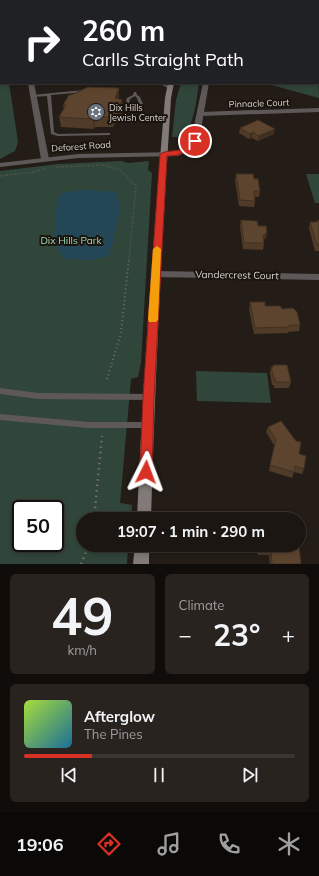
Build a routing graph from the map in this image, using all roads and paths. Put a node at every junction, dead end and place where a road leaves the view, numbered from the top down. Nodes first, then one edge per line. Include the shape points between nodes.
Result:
1 (31, 84) edge
2 (206, 84) edge
3 (171, 86) edge
4 (90, 90) edge
5 (49, 95) junction
6 (34, 96) junction
7 (319, 110) edge
8 (200, 114) junction
9 (109, 134) dead end
10 (164, 154) junction
11 (45, 159) junction
12 (0, 165) edge
13 (54, 167) dead end
14 (46, 168) dead end
15 (0, 176) edge
16 (155, 274) junction
17 (319, 277) edge
18 (107, 379) dead end
19 (0, 391) edge
20 (148, 397) junction
21 (0, 417) edge
22 (148, 425) junction
23 (102, 436) dead end
24 (95, 512) edge
25 (144, 512) edge
26 (86, 552) edge
27 (142, 552) edge
28 (81, 564) edge
29 (141, 564) edge

1 - 6 street
2 - 8 street, Deforest Road
3 - 10 main road
4 - 5 lane
5 - 6 lane
5 - 9 lane via 52,133
6 - 11 street
7 - 8 street, Pinnacle Court
8 - 10 street, Deforest Road via 195,141 187,149 175,154
10 - 11 street, Deforest Road via 112,154
10 - 16 main road
11 - 12 street, Deforest Road
13 - 18 path via 104,165 120,170 136,186 121,333
14 - 15 path
16 - 17 street, Vandercrest Court
16 - 20 main road
19 - 20 lane via 38,396
20 - 22 main road
21 - 22 lane via 88,425
22 - 25 main road
23 - 24 path
26 - 28 path
27 - 29 main road

